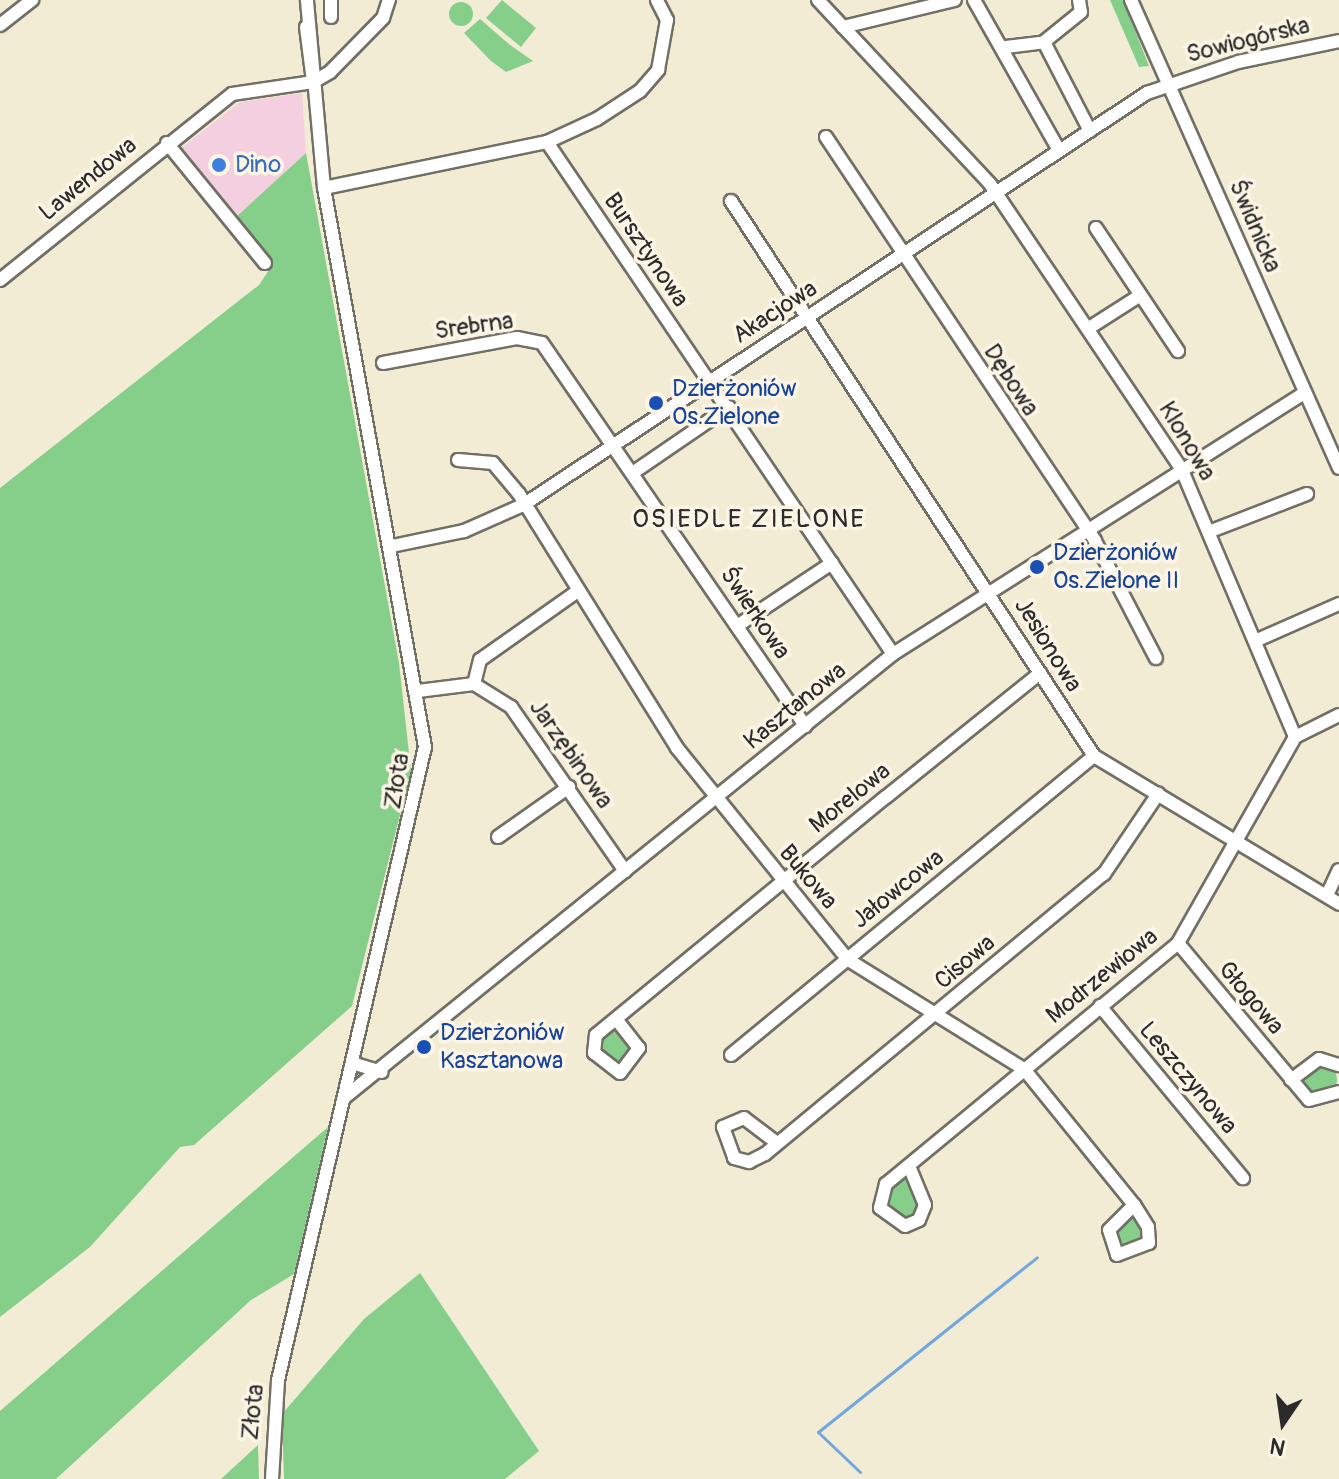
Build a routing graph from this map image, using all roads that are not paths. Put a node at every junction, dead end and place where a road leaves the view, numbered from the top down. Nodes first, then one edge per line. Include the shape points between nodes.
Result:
1 (32, 0) edge
2 (331, 0) edge
3 (389, 0) edge
4 (657, 0) edge
5 (818, 0) edge
6 (955, 0) edge
7 (974, 0) edge
8 (1079, 0) edge
9 (1131, 0) edge
10 (307, 5) edge
11 (331, 17) dead end
12 (0, 25) edge
13 (843, 27) junction
14 (1339, 41) edge
15 (1044, 42) junction
16 (1006, 47) junction
17 (313, 82) junction
18 (1168, 84) junction
19 (1090, 131) junction
20 (826, 137) dead end
21 (547, 142) junction
22 (167, 143) junction
23 (1059, 150) junction
24 (324, 188) junction
25 (996, 192) junction
26 (731, 201) dead end
27 (1096, 228) dead end
28 (903, 254) junction
29 (265, 263) dead end
30 (0, 280) edge
31 (1139, 296) junction
32 (807, 317) junction
33 (1089, 328) junction
34 (1178, 351) dead end
35 (383, 363) dead end
36 (710, 381) junction
37 (1305, 393) junction
38 (729, 407) junction
39 (614, 445) junction
40 (458, 460) dead end
41 (1181, 468) junction
42 (1339, 468) edge
43 (634, 472) junction
44 (1307, 494) dead end
45 (523, 505) junction
46 (1085, 528) junction
47 (1211, 531) junction
48 (392, 546) junction
49 (832, 563) junction
50 (987, 589) junction
51 (575, 593) junction
52 (1339, 604) edge
53 (737, 626) junction
54 (1255, 641) junction
55 (893, 654) junction
56 (1156, 658) dead end
57 (1040, 673) junction
58 (474, 684) junction
59 (418, 691) junction
60 (1339, 715) edge
61 (805, 726) junction
62 (1295, 737) junction
63 (1094, 756) junction
64 (569, 787) junction
65 (1158, 794) junction
66 (715, 798) junction
67 (498, 837) dead end
68 (1237, 840) junction
69 (1339, 870) edge
70 (625, 871) junction
71 (782, 882) junction
72 (1329, 891) junction
73 (1339, 904) edge
74 (1178, 943) junction
75 (847, 959) junction
76 (1100, 1006) junction
77 (935, 1015) junction
78 (616, 1019) dead end
79 (731, 1055) dead end
80 (352, 1063) junction
81 (1339, 1065) edge
82 (1024, 1069) junction
83 (382, 1072) junction
84 (1291, 1080) junction
85 (1339, 1092) edge
86 (345, 1097) junction
87 (777, 1143) junction
88 (909, 1166) junction
89 (1243, 1178) dead end
90 (1134, 1205) dead end
91 (272, 1479) edge

1 - 12 street
2 - 11 street
3 - 17 street via 374,27
4 - 21 street via 667,27 651,81
5 - 13 street, Klonowa
6 - 13 street
7 - 16 street
8 - 15 street via 1081,12
9 - 18 street, Świdnicka
10 - 17 street, Złota
13 - 25 street, Klonowa
14 - 18 street, Sowiogórska
15 - 16 street
15 - 19 street
16 - 23 street
17 - 22 street, Lawendowa via 232,94
17 - 24 street, Złota
18 - 19 street, Akacjowa
18 - 37 street, Świdnicka
19 - 23 street, Akacjowa
20 - 28 street, Dębowa
21 - 24 street
21 - 36 street, Bursztynowa
22 - 29 street, Lawendowa
22 - 30 street, Lawendowa
23 - 25 street, Akacjowa
24 - 48 street, Złota
25 - 28 street, Akacjowa
25 - 33 street, Klonowa
26 - 32 street, Jesionowa
27 - 31 street
28 - 32 street, Akacjowa
28 - 46 street, Dębowa
31 - 33 street
31 - 34 street
32 - 36 street, Akacjowa
32 - 50 street, Jesionowa
33 - 41 street, Klonowa
35 - 39 street, Srebrna via 517,338 542,343
36 - 38 street, Bursztynowa
36 - 39 street, Akacjowa
37 - 41 street, Kasztanowa
37 - 42 street, Świdnicka
38 - 43 street
38 - 49 street, Bursztynowa
39 - 43 street, Świerkowa
39 - 45 street, Akacjowa
40 - 45 street, Bukowa via 493,463
41 - 46 street, Kasztanowa
41 - 47 street, Klonowa
43 - 53 street, Świerkowa
44 - 47 street
45 - 48 street, Akacjowa via 464,531
45 - 51 street, Bukowa
46 - 50 street, Kasztanowa
46 - 56 street, Dębowa
47 - 54 street, Klonowa
48 - 59 street, Złota
49 - 53 street
49 - 55 street, Bursztynowa
50 - 55 street, Kasztanowa
50 - 57 street, Jesionowa
51 - 58 street via 480,660
51 - 66 street, Bukowa
52 - 54 street
53 - 61 street, Świerkowa
54 - 62 street, Klonowa
55 - 61 street, Kasztanowa
57 - 63 street, Jesionowa
57 - 71 street, Morelowa
58 - 59 street
58 - 64 street, Jarzębinowa via 511,707
59 - 80 street, Złota via 424,774
60 - 62 street
61 - 66 street, Kasztanowa
62 - 68 street, Modrzewiowa
63 - 65 street, Jesionowa
63 - 75 street, Jałowcowa
64 - 67 street
64 - 70 street, Jarzębinowa
65 - 68 street, Jesionowa
65 - 77 street, Cisowa via 1104,874
66 - 70 street, Kasztanowa
66 - 71 street, Bukowa
68 - 72 street, Jesionowa
68 - 74 street, Modrzewiowa
69 - 72 street
70 - 83 street, Kasztanowa
71 - 75 street, Bukowa
71 - 78 street, Morelowa
72 - 73 street, Jesionowa
74 - 76 street, Modrzewiowa
74 - 84 street, Głogowa
75 - 77 street, Bukowa
75 - 79 street, Jałowcowa
76 - 82 street, Modrzewiowa
76 - 89 street, Leszczynowa
77 - 82 street, Bukowa
77 - 87 street, Cisowa
80 - 83 street
80 - 86 street, Złota
81 - 84 street via 1319,1059
82 - 88 street, Modrzewiowa
82 - 90 street, Bukowa
83 - 86 street, Kasztanowa
84 - 85 street, Głogowa via 1309,1100
86 - 91 street, Złota via 278,1380
87 - 87 street, Cisowa via 741,1162 730,1153 723,1127 744,1118
88 - 88 street, Modrzewiowa via 878,1198 887,1216 905,1226 919,1220 925,1205

